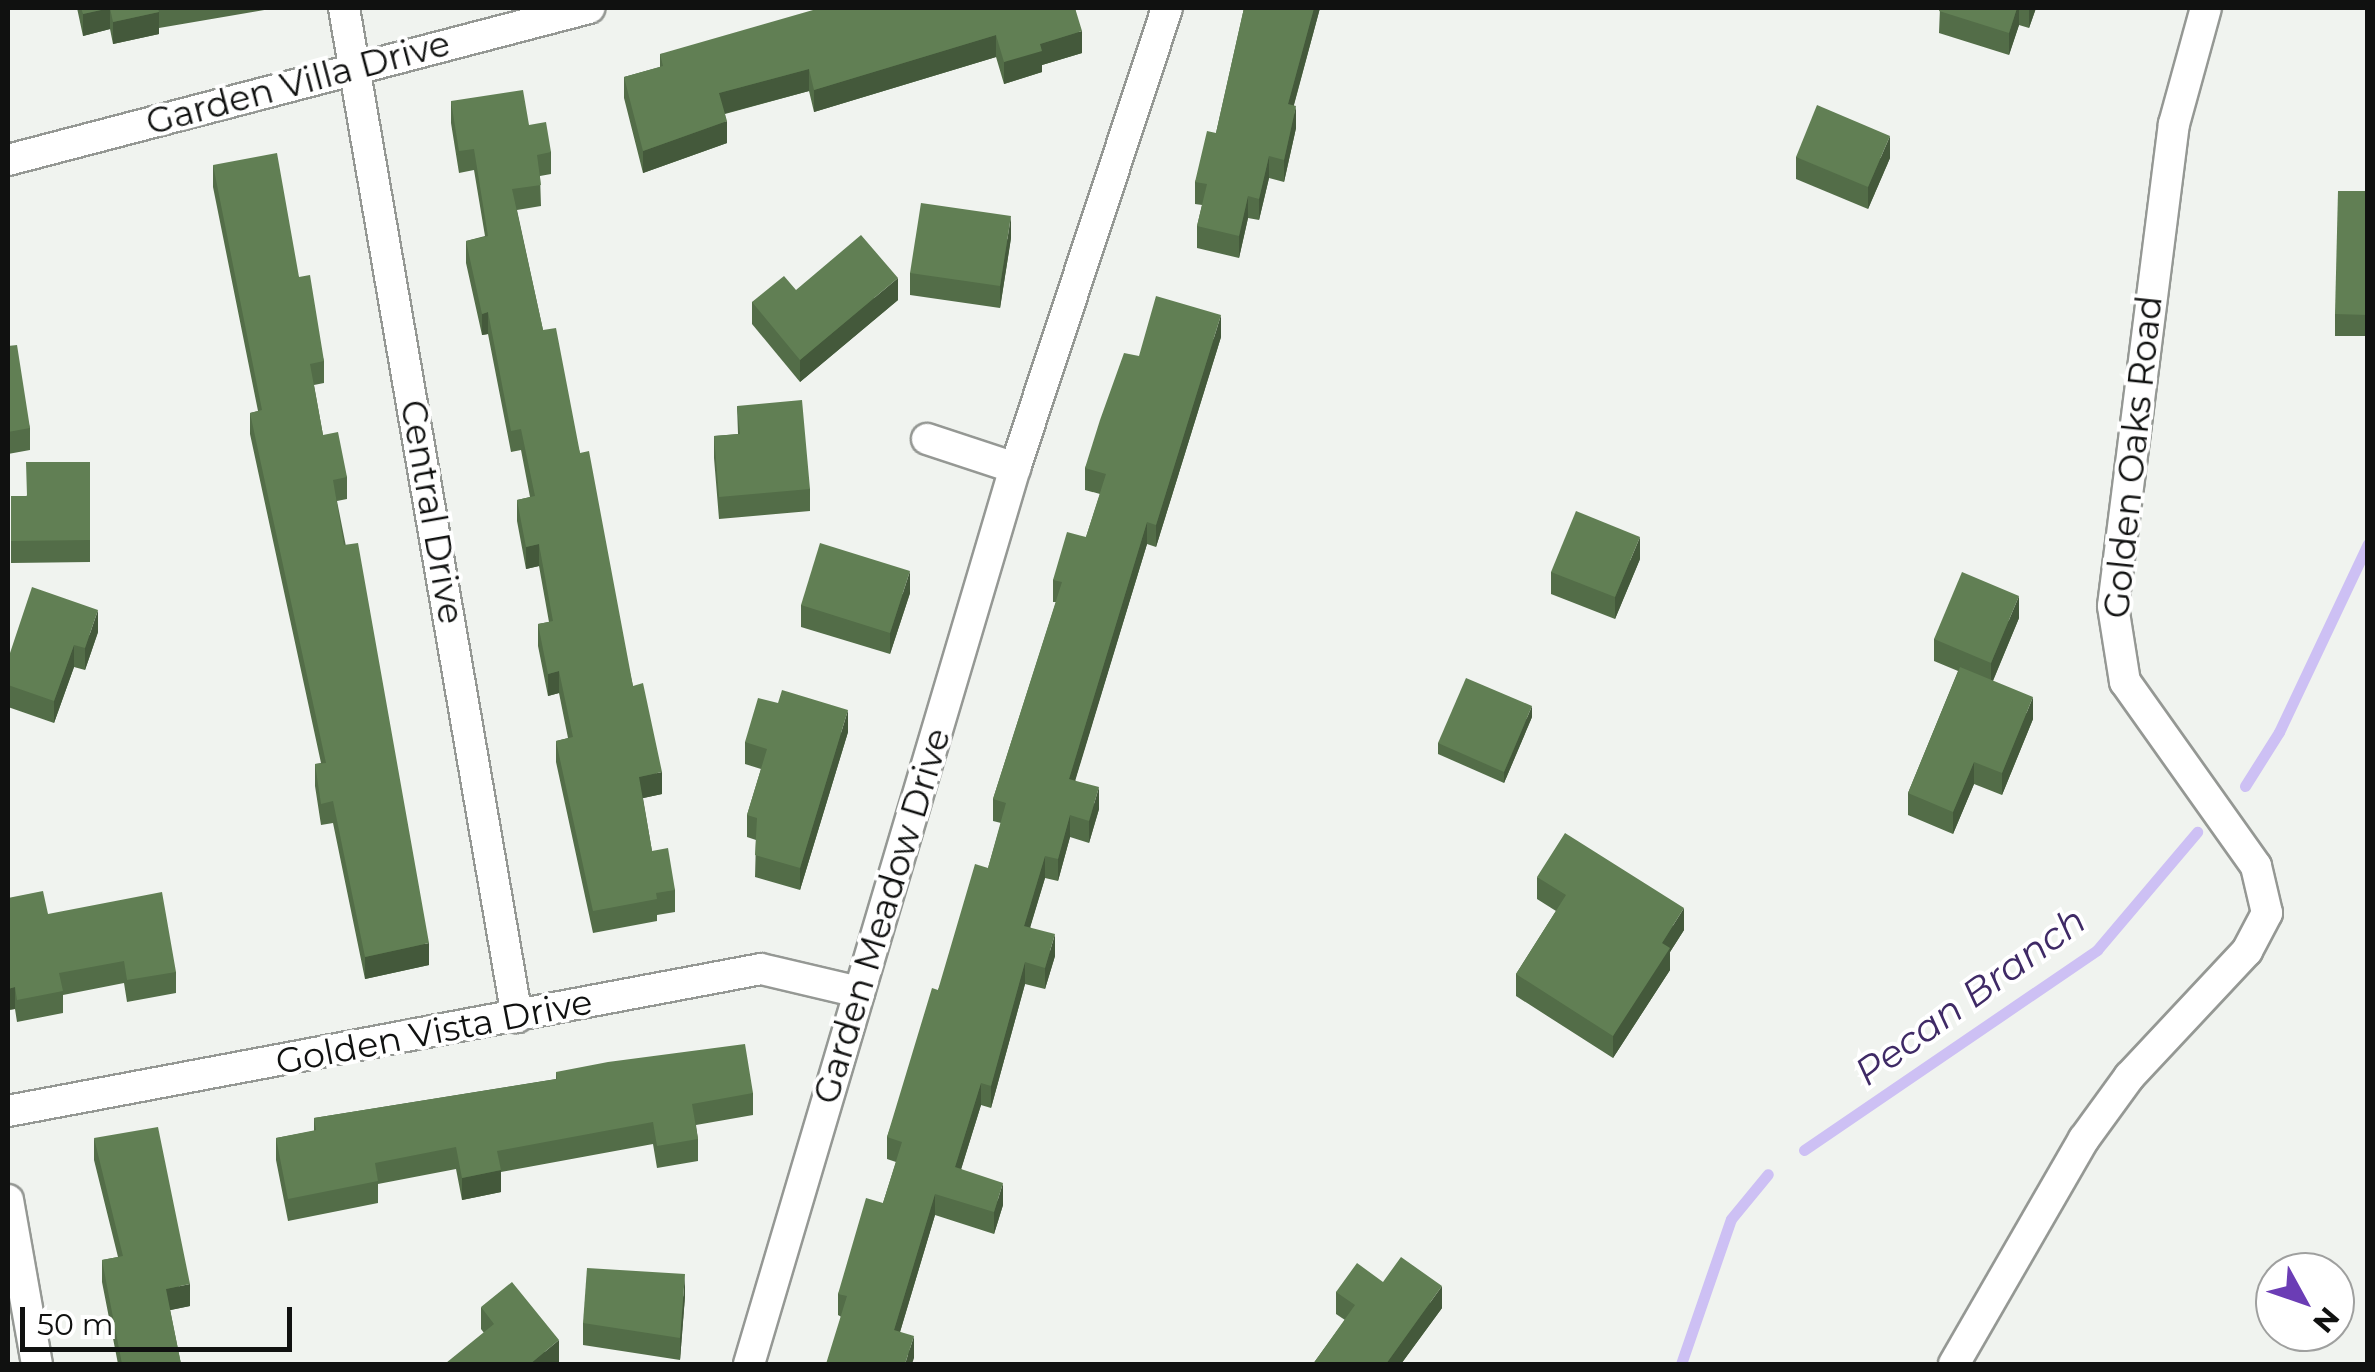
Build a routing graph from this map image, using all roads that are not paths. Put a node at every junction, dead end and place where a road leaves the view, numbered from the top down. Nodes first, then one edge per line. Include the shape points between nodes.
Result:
1 (344, 8) edge
2 (589, 8) edge
3 (1167, 8) edge
4 (2206, 8) edge
5 (354, 66) junction
6 (8, 160) edge
7 (927, 439) dead end
8 (1015, 468) junction
9 (859, 992) junction
10 (518, 1018) junction
11 (8, 1111) edge
12 (8, 1200) edge
13 (37, 1364) edge
14 (749, 1364) edge
15 (1954, 1364) edge

1 - 5 street, Central Drive
2 - 5 street, Garden Villa Drive
3 - 8 street, Garden Meadow Drive
4 - 15 street, Golden Oaks Road via 2174,124 2112,606 2125,682 2256,866 2267,913 2247,951 2129,1077 2084,1139
5 - 6 street, Garden Villa Drive
5 - 10 street, Central Drive
7 - 8 street
8 - 9 street, Garden Meadow Drive
9 - 10 street, Golden Vista Drive via 761,968
9 - 14 street, Garden Meadow Drive
10 - 11 street, Golden Vista Drive
12 - 13 street

